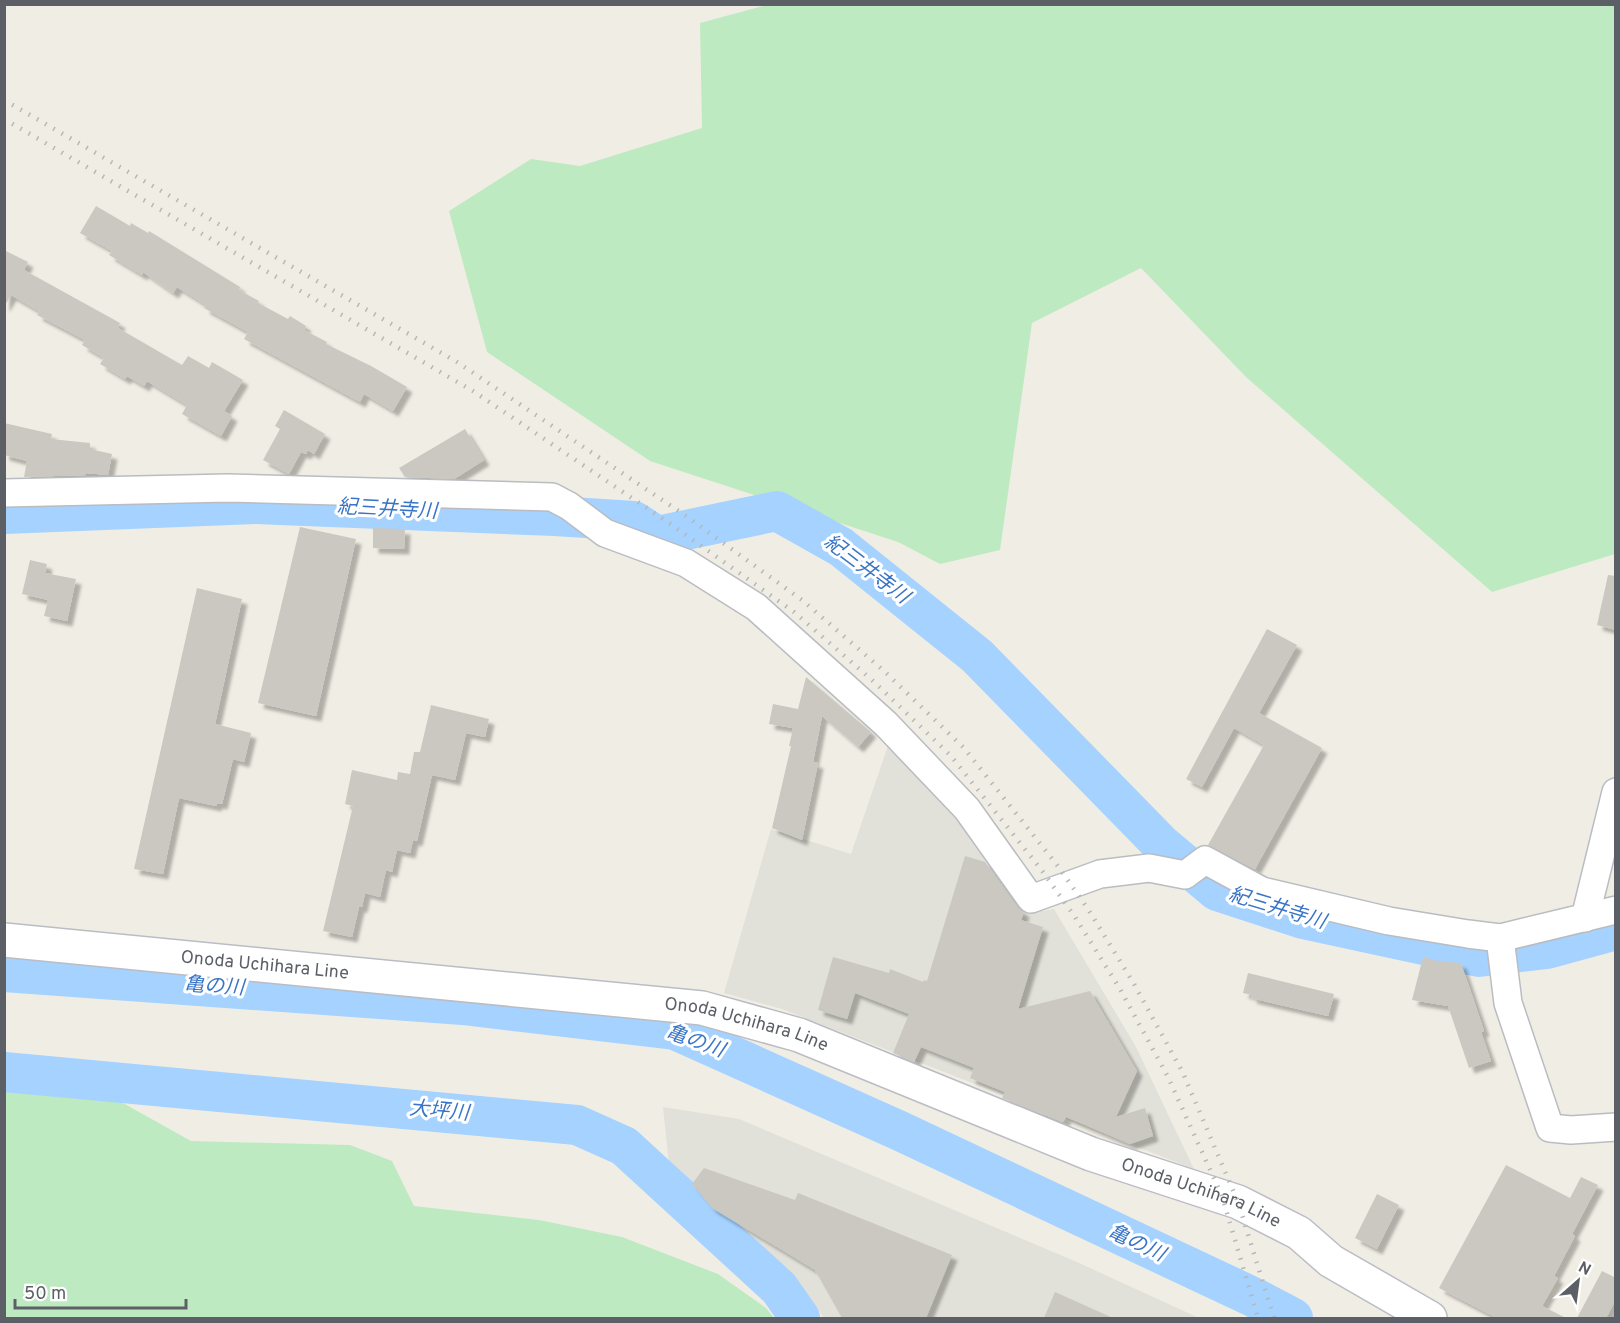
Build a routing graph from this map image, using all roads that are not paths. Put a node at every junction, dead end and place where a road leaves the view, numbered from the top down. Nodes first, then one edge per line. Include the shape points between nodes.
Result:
1 (4, 493) edge
2 (1616, 792) edge
3 (1616, 910) edge
4 (1585, 918) junction
5 (1500, 938) junction
6 (4, 940) edge
7 (1616, 1127) edge
8 (1430, 1318) edge

1 - 5 street via 228,488 552,497 605,533 686,563 756,607 886,724 967,809 1031,899 1100,874 1149,868 1191,871 1205,860 1262,891 1389,921
2 - 4 street
3 - 4 street
4 - 5 street
5 - 7 street via 1508,1003 1550,1128
6 - 8 main road, Onoda Uchihara Line via 702,1008 799,1035 1091,1154 1238,1202 1299,1233 1331,1261

